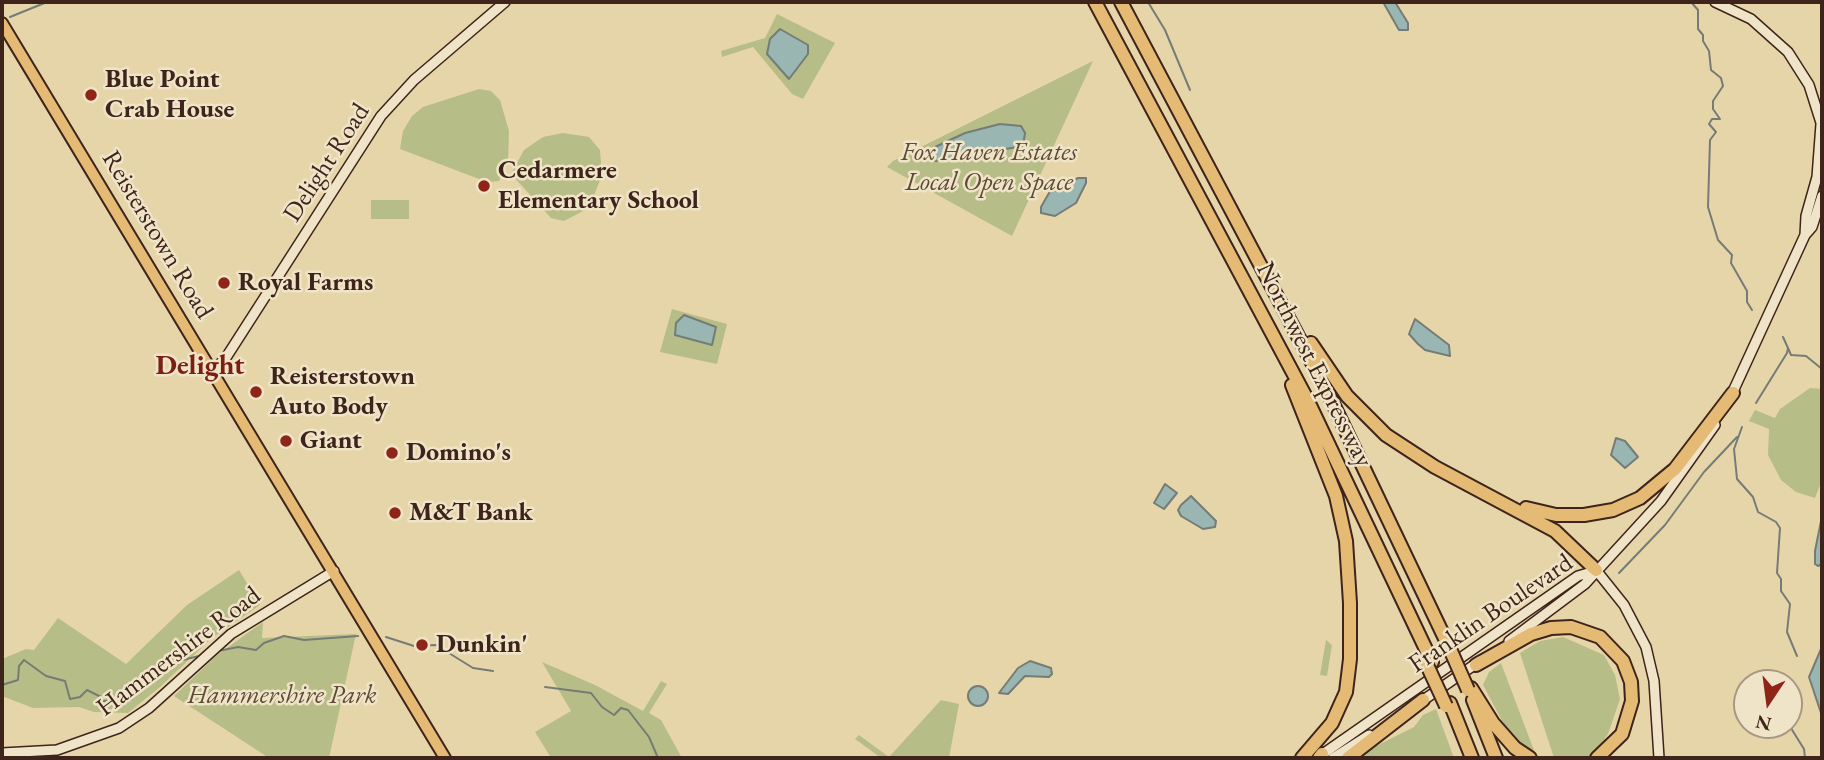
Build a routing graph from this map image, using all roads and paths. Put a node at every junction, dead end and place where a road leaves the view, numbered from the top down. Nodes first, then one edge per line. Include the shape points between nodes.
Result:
1 (505, 2) edge
2 (1095, 2) edge
3 (1121, 2) edge
4 (1715, 2) edge
5 (3, 28) edge
6 (1822, 124) edge
7 (1223, 190) junction
8 (1822, 197) edge
9 (1822, 207) edge
10 (1808, 231) junction
11 (1237, 263) junction
12 (213, 372) junction
13 (1732, 393) junction
14 (1482, 491) junction
15 (1596, 570) junction
16 (334, 571) junction
17 (1476, 664) junction
18 (1470, 689) junction
19 (1423, 700) junction
20 (1448, 705) junction
21 (2, 753) edge
22 (1323, 757) edge
23 (445, 758) edge
24 (1302, 758) edge
25 (1348, 758) edge
26 (1465, 758) edge
27 (1472, 758) edge
28 (1496, 758) edge
29 (1530, 758) edge
30 (1597, 758) edge
31 (1659, 758) edge

1 - 12 main road, Delight Road via 424,71 381,116
2 - 11 highway, Northwest Expressway
3 - 7 highway, Northwest Expressway
4 - 6 main road via 1751,19 1788,52 1809,85
5 - 12 main road, Reisterstown Road
6 - 10 main road via 1817,177 1806,216
7 - 14 highway via 1323,363 1347,396 1404,448
7 - 18 highway, Northwest Expressway, bridge via 1326,389
8 - 10 main road
9 - 10 main road
10 - 13 main road
11 - 20 highway, Northwest Expressway, bridge via 1353,489
11 - 24 highway via 1325,467 1346,541 1348,682 1332,723
12 - 16 main road, Reisterstown Road
13 - 14 highway via 1667,477 1620,507 1556,515
13 - 15 main road via 1706,439 1661,501
14 - 15 highway via 1555,531
15 - 17 main road, Franklin Boulevard via 1558,606
15 - 22 main road, Franklin Boulevard via 1578,576
15 - 31 main road via 1624,605 1646,647 1654,681
16 - 21 main road, Hammershire Road via 231,634 149,708 118,728 57,750
16 - 23 main road, Reisterstown Road
17 - 19 main road, Franklin Boulevard
17 - 30 highway via 1551,628 1571,627 1600,637 1623,661 1632,701 1622,734
18 - 28 highway, Northwest Expressway
18 - 29 highway via 1493,723
19 - 22 main road, Franklin Boulevard
19 - 25 highway
20 - 26 highway
20 - 27 highway, Northwest Expressway

